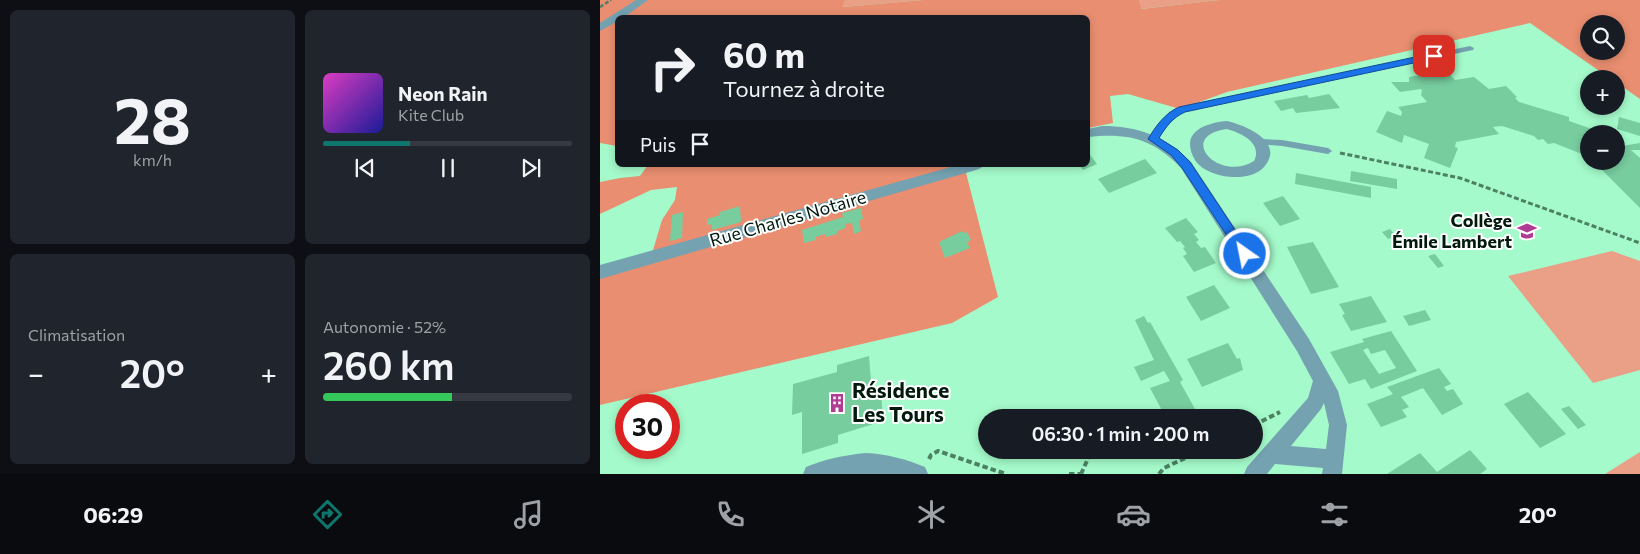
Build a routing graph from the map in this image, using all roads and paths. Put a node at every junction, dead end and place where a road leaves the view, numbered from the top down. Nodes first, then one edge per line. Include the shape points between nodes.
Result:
1 (612, 0) edge
2 (643, 0) edge
3 (600, 7) edge
4 (620, 15) edge
5 (615, 18) edge
6 (600, 28) edge
7 (1470, 48) dead end
8 (1090, 133) edge
9 (1153, 139) junction
10 (1261, 142) junction
11 (1328, 151) joint
12 (1197, 154) junction
13 (1181, 159) junction
14 (969, 167) edge
15 (1639, 237) edge
16 (1640, 243) edge
17 (600, 272) edge
18 (1323, 378) junction
19 (1286, 410) dead end
20 (1263, 421) edge
21 (1088, 459) edge
22 (1183, 459) edge
23 (1257, 467) edge
24 (1333, 467) edge
25 (922, 470) edge
26 (813, 474) edge
27 (1006, 474) edge
28 (1069, 474) edge
29 (1080, 474) edge
30 (1159, 474) edge

1 - 3 path
2 - 4 street
5 - 6 street
7 - 9 lane via 1182,109 1172,114
8 - 9 street via 1126,132
9 - 13 street
10 - 11 lane
10 - 12 street via 1243,128 1217,126 1198,136
10 - 12 street via 1261,160 1242,172 1215,169
11 - 16 path via 1460,178
12 - 13 street
13 - 18 street
14 - 17 street, Rue Charles Notaire
15 - 16 path
18 - 23 street via 1315,403
18 - 24 street via 1336,409 1338,425
19 - 20 path
21 - 29 path
22 - 30 path
23 - 24 street
25 - 26 street via 863,462
25 - 27 path via 931,455 938,451
28 - 29 path

